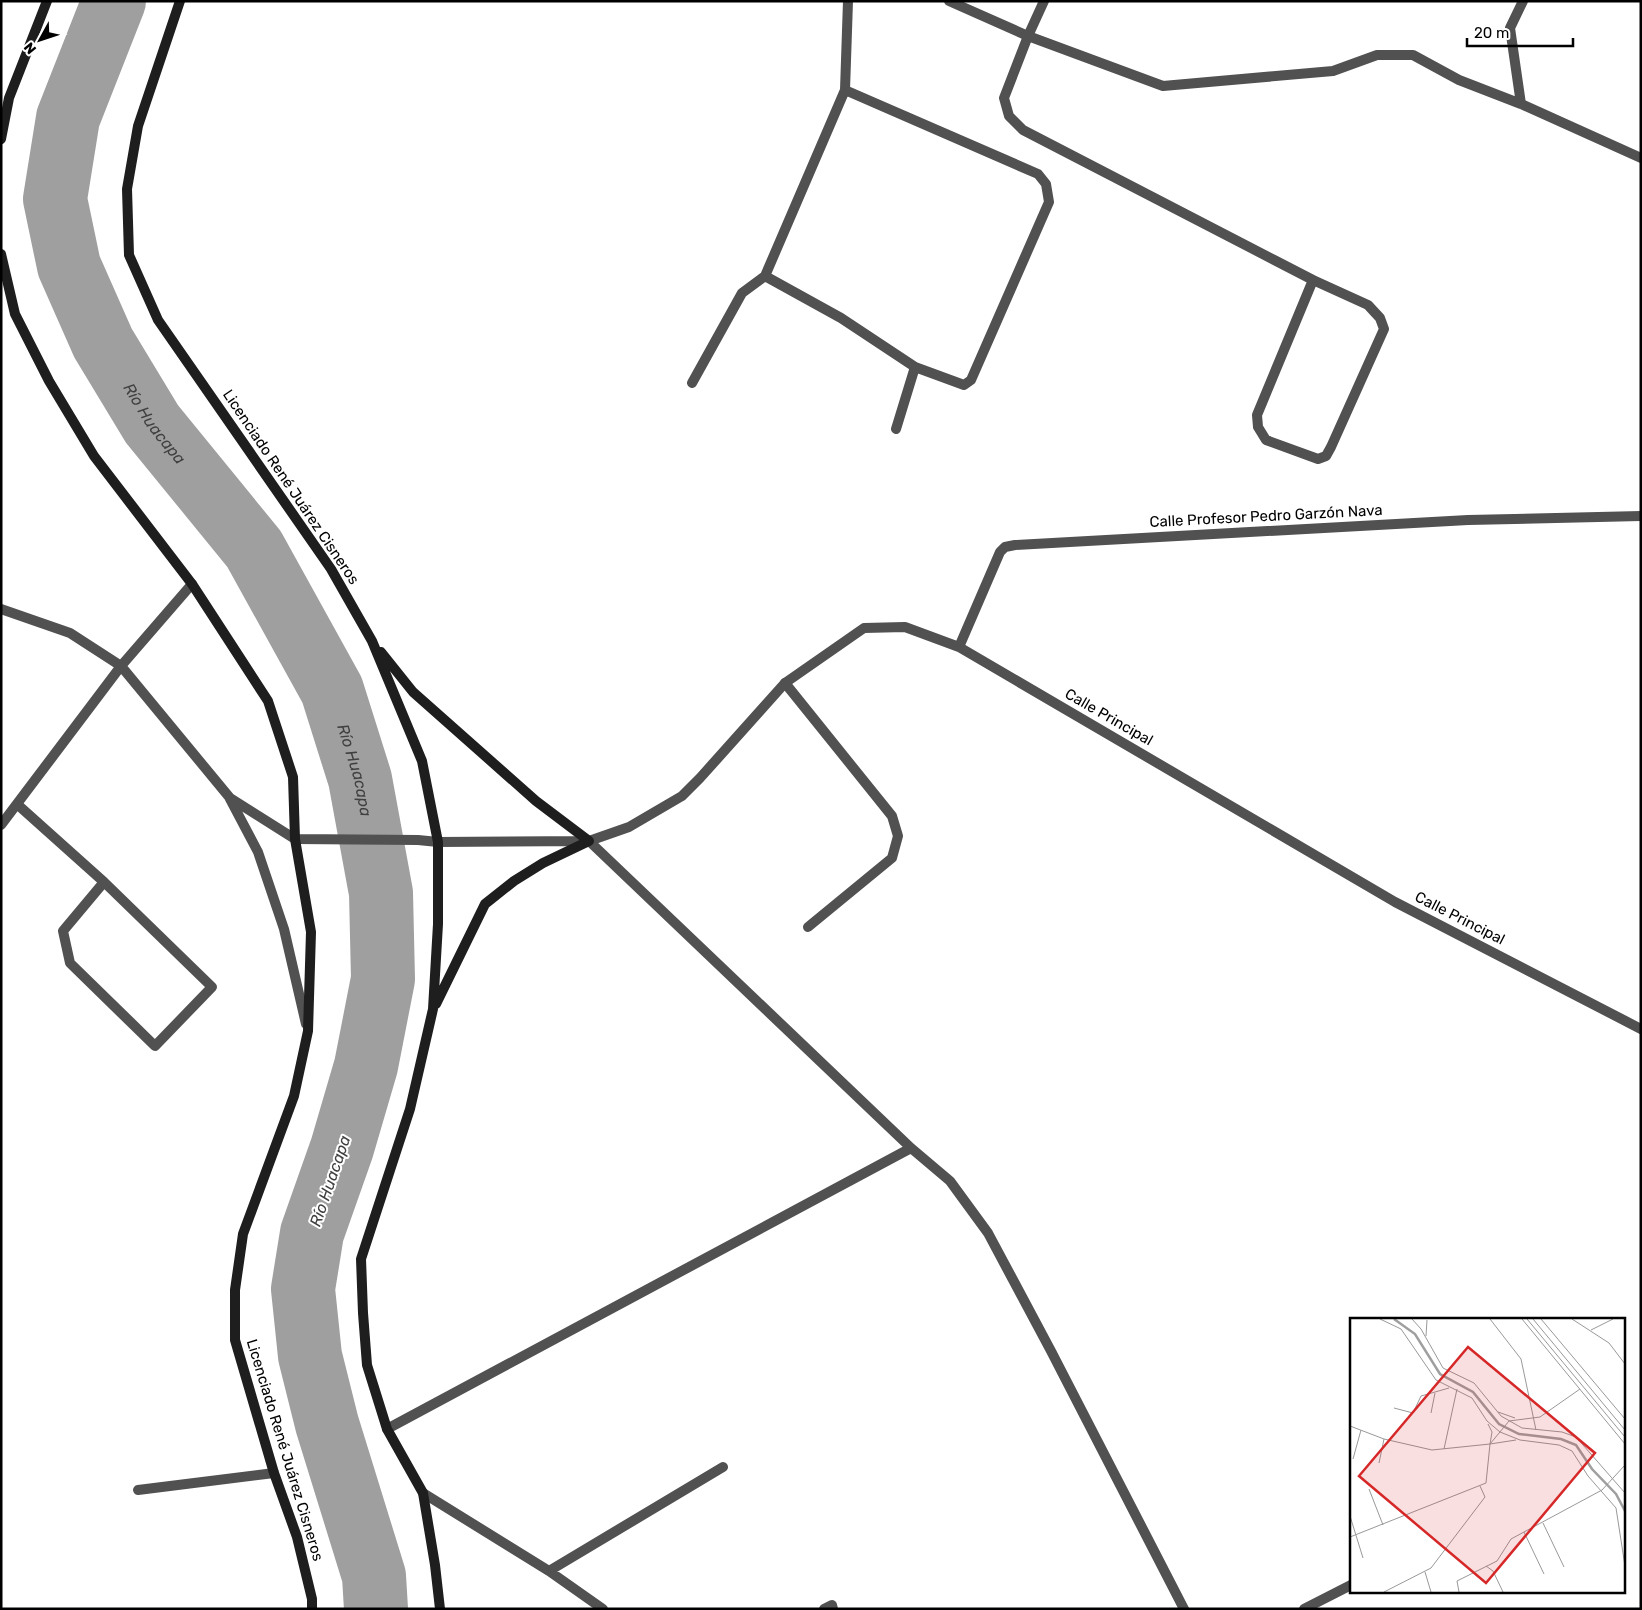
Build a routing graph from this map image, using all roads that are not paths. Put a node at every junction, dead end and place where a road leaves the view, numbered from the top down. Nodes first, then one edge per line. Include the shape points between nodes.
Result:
1 (47, 1) edge
2 (180, 1) edge
3 (848, 1) edge
4 (949, 1) edge
5 (1044, 1) edge
6 (1522, 1) edge
7 (1028, 36) junction
8 (845, 90) junction
9 (1520, 104) junction
10 (1, 139) edge
11 (1641, 158) edge
12 (1, 254) edge
13 (764, 276) junction
14 (1314, 280) junction
15 (915, 367) junction
16 (692, 383) dead end
17 (896, 429) dead end
18 (1641, 516) edge
19 (192, 584) junction
20 (1, 609) edge
21 (372, 641) junction
22 (959, 647) junction
23 (121, 666) junction
24 (785, 683) junction
25 (230, 798) junction
26 (18, 805) junction
27 (1, 825) edge
28 (295, 839) junction
29 (589, 841) junction
30 (438, 842) junction
31 (104, 882) junction
32 (808, 927) dead end
33 (433, 1009) junction
34 (1641, 1029) edge
35 (308, 1031) junction
36 (911, 1148) junction
37 (387, 1429) junction
38 (723, 1467) dead end
39 (274, 1474) junction
40 (138, 1490) dead end
41 (423, 1493) junction
42 (549, 1571) junction
43 (1350, 1586) edge
44 (312, 1609) edge
45 (440, 1609) edge
46 (603, 1609) edge
47 (824, 1609) edge
48 (833, 1609) edge
49 (1184, 1609) edge
50 (1304, 1609) edge

1 - 10 main road via 9,98
2 - 21 main road, Licenciado René Juárez Cisneros via 138,126 127,189 129,255 158,320 331,569
3 - 8 street
4 - 7 street
5 - 7 street
6 - 9 street via 1510,28
7 - 9 street via 1163,86 1333,71 1377,55 1414,55 1459,80
7 - 14 street via 1004,98 1009,116 1023,130
8 - 13 street
8 - 15 street via 1038,174 1046,184 1050,202 971,380 964,385 959,384
9 - 11 street
12 - 19 main road, Licenciado René Juárez Cisneros via 15,314 49,381 94,456
13 - 15 street via 841,318
13 - 16 street via 742,293
14 - 14 street via 1368,305 1380,318 1384,329 1331,447 1326,456 1318,459 1266,440 1258,427 1257,415
15 - 17 street
18 - 22 street, Calle Profesor Pedro Garzón Nava via 1468,520 1015,545 1000,552
19 - 23 street
19 - 28 main road, Licenciado René Juárez Cisneros via 268,701 293,777
20 - 23 street via 70,633
21 - 29 main road via 412,692 536,801
21 - 30 main road, Licenciado René Juárez Cisneros via 422,761
22 - 24 street, Calle Principal via 906,627 864,628
22 - 34 street, Calle Principal via 1395,902
23 - 25 street
23 - 26 street
24 - 29 street, Calle Principal via 682,796 629,827
24 - 32 street via 892,816 898,836 892,858
25 - 28 street
25 - 35 street via 258,852 284,929
26 - 27 street
26 - 31 street
28 - 30 street, Calle Principal
28 - 35 main road, Licenciado René Juárez Cisneros via 311,932
29 - 30 street, Calle Principal
29 - 33 main road via 543,863 485,904
29 - 36 street
30 - 33 main road, Licenciado René Juárez Cisneros
31 - 31 street via 212,987 155,1046 70,963 63,931
33 - 37 main road, Licenciado René Juárez Cisneros via 410,1109 361,1259 367,1364
35 - 39 main road, Licenciado René Juárez Cisneros via 294,1096 243,1234 235,1290 235,1340
36 - 37 street
36 - 49 street via 950,1181 988,1232
37 - 41 main road, Licenciado René Juárez Cisneros
38 - 42 street
39 - 40 street
39 - 44 main road, Licenciado René Juárez Cisneros via 297,1536
41 - 42 street
41 - 45 main road, Licenciado René Juárez Cisneros
42 - 46 street
43 - 50 street
47 - 48 street via 832,1605

